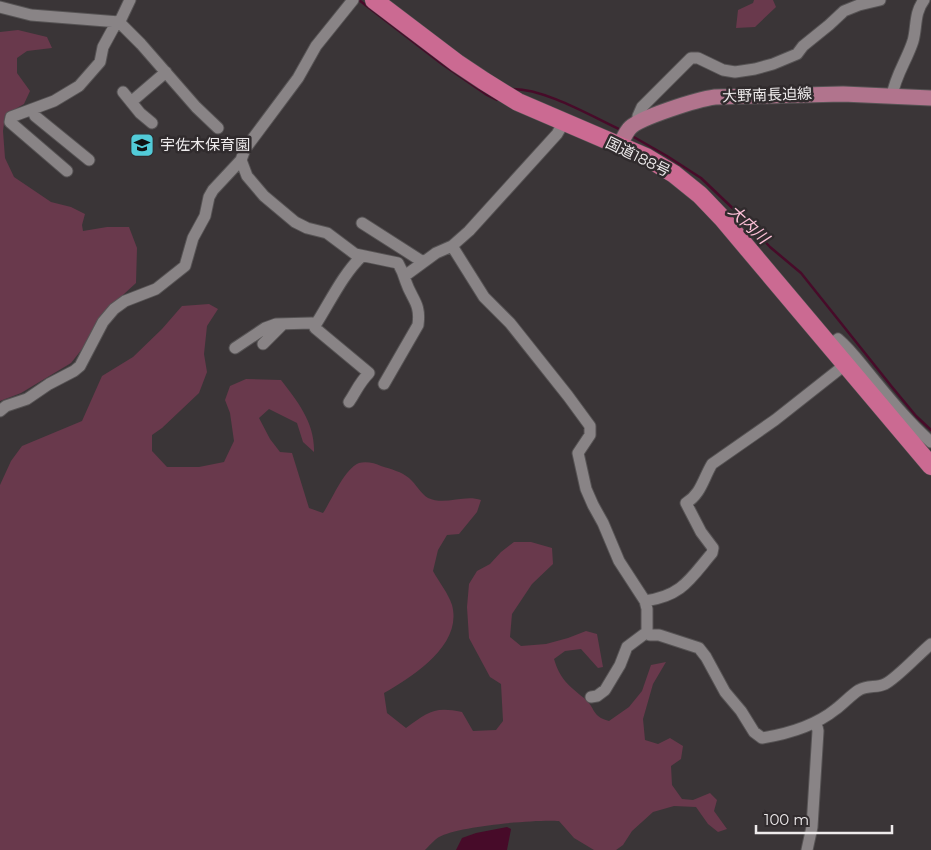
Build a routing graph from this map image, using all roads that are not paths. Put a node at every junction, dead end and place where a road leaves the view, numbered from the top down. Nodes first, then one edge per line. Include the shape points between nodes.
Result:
1 (128, 0) edge
2 (352, 0) edge
3 (374, 0) edge
4 (880, 0) edge
5 (924, 0) edge
6 (0, 7) edge
7 (119, 22) junction
8 (166, 72) junction
9 (123, 92) dead end
10 (892, 96) junction
11 (931, 98) edge
12 (131, 102) junction
13 (33, 109) junction
14 (564, 122) junction
15 (152, 123) dead end
16 (218, 128) dead end
17 (628, 134) junction
18 (89, 160) dead end
19 (241, 160) junction
20 (67, 171) dead end
21 (362, 223) dead end
22 (452, 246) junction
23 (362, 256) junction
24 (423, 262) junction
25 (406, 275) junction
26 (283, 324) junction
27 (316, 324) junction
28 (263, 344) dead end
29 (830, 345) junction
30 (235, 348) dead end
31 (846, 364) junction
32 (384, 384) dead end
33 (349, 402) dead end
34 (0, 411) edge
35 (931, 442) edge
36 (931, 466) edge
37 (645, 601) junction
38 (647, 632) junction
39 (930, 646) edge
40 (590, 697) dead end
41 (816, 722) junction
42 (807, 850) edge

1 - 7 street
2 - 19 street via 316,46 298,78 245,149
3 - 14 highway, 国道188号 via 484,81 518,102
4 - 17 street via 844,11 797,54 773,64 735,72 691,58 642,107
5 - 10 street via 918,8 913,41
6 - 7 street via 39,16
7 - 8 street
7 - 13 street via 104,47 100,62 79,86
8 - 12 street
8 - 16 street
9 - 12 street
10 - 11 main road, 大野南長迫線
10 - 17 main road, 大野南長迫線 via 834,94 700,99
12 - 15 street
13 - 18 street via 35,116
13 - 20 street via 11,117 10,122
14 - 17 highway, 国道188号
14 - 22 street via 514,184
17 - 29 highway, 国道188号 via 646,158 674,174 700,195
19 - 23 street via 252,184 282,212 307,228 327,233
19 - 34 street via 209,197 185,266 156,289 114,309 74,372
21 - 24 street
22 - 24 street
22 - 37 street via 484,297 510,323 590,426 590,435 578,453 586,489 619,561
23 - 25 street via 398,264
23 - 27 street
24 - 25 street
25 - 32 street via 420,314 418,325
26 - 27 street
26 - 28 street
26 - 30 street via 265,328
27 - 33 street via 315,328 322,335 369,373
29 - 31 highway, 国道188号
29 - 35 street via 838,339 851,350
31 - 36 highway, 国道188号
31 - 37 street via 712,464 696,496 686,503 713,548 712,553 686,585 660,599
37 - 38 street
38 - 40 street via 627,647 605,690
38 - 41 street via 699,648 725,692 762,738
39 - 41 street via 892,680 884,685 867,686
41 - 42 street via 812,827

